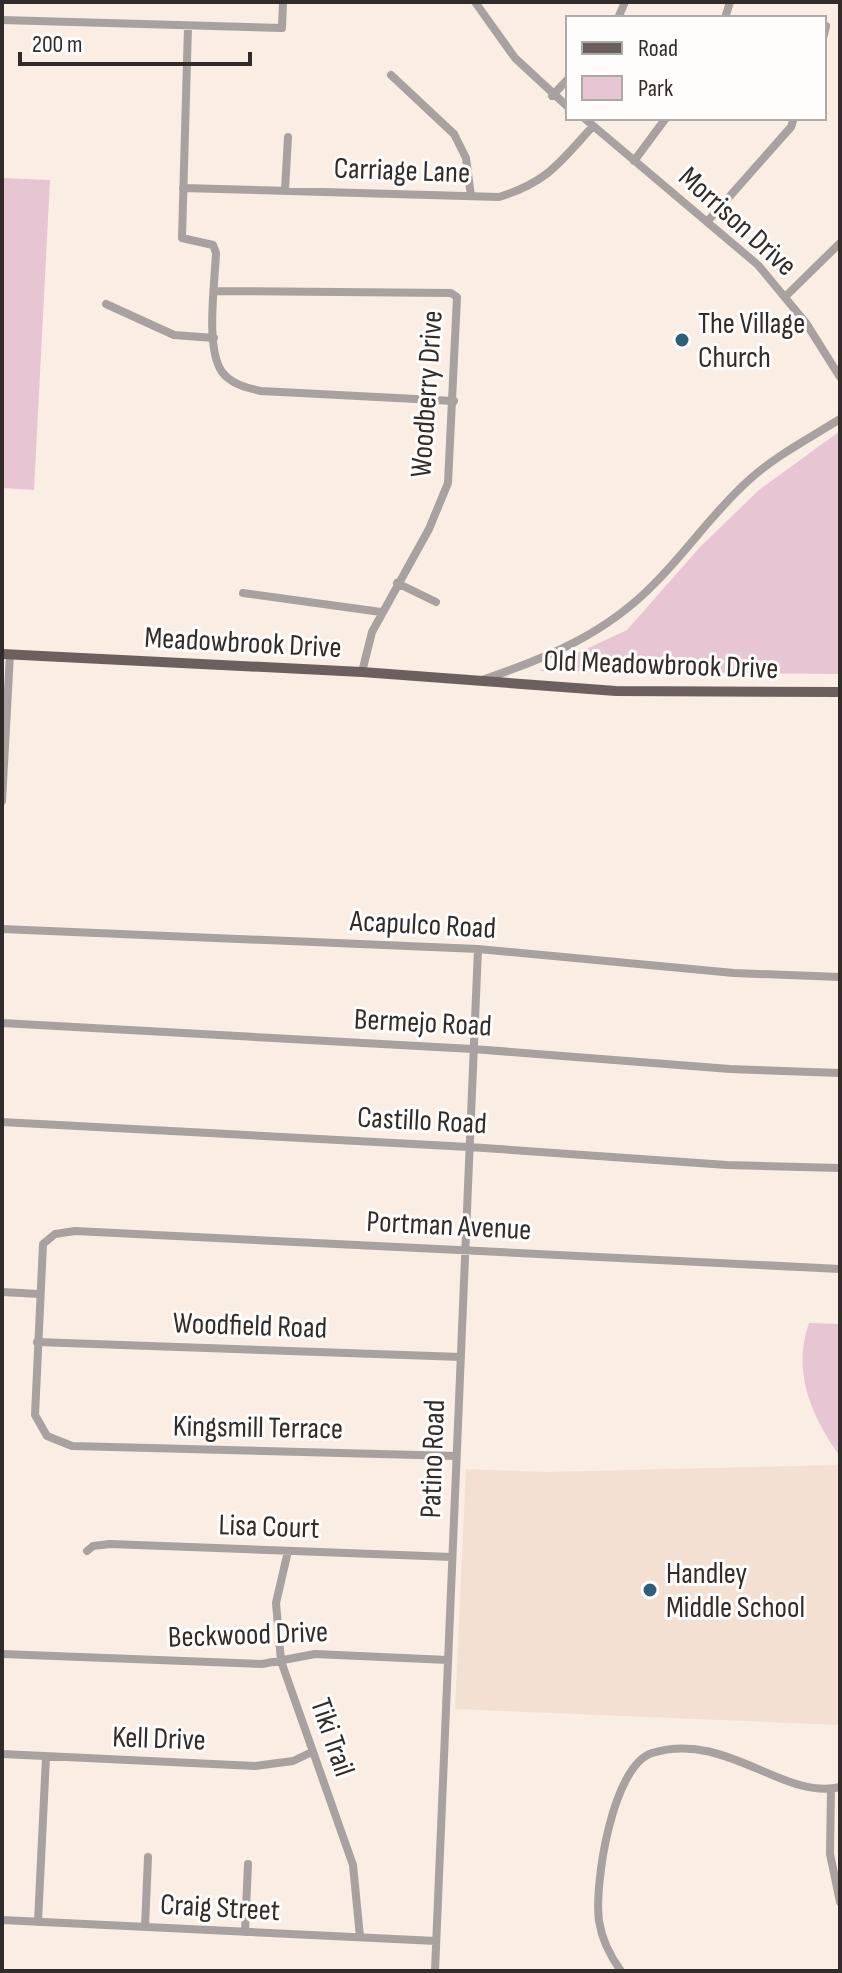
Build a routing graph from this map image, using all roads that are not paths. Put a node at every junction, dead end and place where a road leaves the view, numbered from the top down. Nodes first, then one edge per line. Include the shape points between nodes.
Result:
1 (283, 2) edge
2 (475, 2) edge
3 (2, 20) edge
4 (188, 26) junction
5 (391, 75) dead end
6 (566, 81) edge
7 (552, 96) junction
8 (566, 106) edge
9 (586, 120) edge
10 (665, 120) edge
11 (793, 120) edge
12 (593, 126) junction
13 (288, 137) dead end
14 (634, 161) junction
15 (183, 188) junction
16 (285, 190) junction
17 (471, 196) junction
18 (707, 222) junction
19 (840, 243) edge
20 (215, 291) junction
21 (786, 296) junction
22 (106, 304) dead end
23 (214, 338) junction
24 (840, 377) edge
25 (454, 401) junction
26 (840, 419) edge
27 (397, 583) junction
28 (243, 593) dead end
29 (436, 602) dead end
30 (381, 612) junction
31 (6, 654) edge
32 (362, 672) junction
33 (481, 681) junction
34 (840, 692) edge
35 (2, 801) edge
36 (2, 929) edge
37 (478, 949) junction
38 (840, 977) edge
39 (2, 1023) edge
40 (473, 1049) junction
41 (840, 1073) edge
42 (2, 1122) edge
43 (469, 1147) junction
44 (840, 1168) edge
45 (465, 1250) junction
46 (840, 1269) edge
47 (2, 1292) edge
48 (39, 1294) junction
49 (37, 1342) junction
50 (461, 1357) junction
51 (456, 1456) junction
52 (87, 1551) dead end
53 (288, 1551) junction
54 (452, 1557) junction
55 (2, 1654) edge
56 (448, 1660) junction
57 (281, 1661) junction
58 (312, 1752) junction
59 (2, 1754) edge
60 (46, 1757) junction
61 (836, 1788) edge
62 (148, 1857) dead end
63 (248, 1864) dead end
64 (840, 1902) edge
65 (2, 1920) edge
66 (38, 1922) junction
67 (145, 1927) junction
68 (245, 1932) junction
69 (360, 1937) junction
70 (436, 1941) junction
71 (435, 1971) edge
72 (621, 1971) edge

1 - 4 street via 282,28
2 - 7 street via 515,58
3 - 4 street
4 - 15 street
5 - 17 street via 454,134 466,158
6 - 7 street
7 - 8 street
9 - 12 street, Morrison Drive
10 - 14 street
11 - 18 street
12 - 14 street, Morrison Drive
12 - 17 street, Carriage Lane via 531,187 499,197
13 - 16 street
14 - 18 street, Morrison Drive
15 - 16 street, Carriage Lane
15 - 20 street via 182,238 213,245
16 - 17 street, Carriage Lane
18 - 21 street, Morrison Drive
19 - 21 street
20 - 23 street
20 - 25 street, Woodberry Drive via 455,295
21 - 24 street, Morrison Drive
22 - 23 street via 174,335
23 - 25 street via 221,371 261,391
25 - 27 street, Woodberry Drive via 443,496
26 - 33 street via 751,477 622,613 552,656
27 - 29 street
27 - 30 street, Woodberry Drive
28 - 30 street
30 - 32 street, Woodberry Drive
31 - 32 main road, Meadowbrook Drive
31 - 35 street
32 - 33 main road, Meadowbrook Drive
33 - 34 main road, Old Meadowbrook Drive via 674,693
36 - 37 street, Acapulco Road
37 - 38 street, Acapulco Road via 734,973
37 - 40 street, Patino Road
39 - 40 street, Bermejo Road
40 - 41 street, Bermejo Road
40 - 43 street, Patino Road
42 - 43 street, Castillo Road
43 - 44 street, Castillo Road
43 - 45 street, Patino Road
45 - 46 street, Portman Avenue
45 - 48 street, Portman Avenue via 75,1231 55,1234 43,1244
45 - 50 street, Patino Road
47 - 48 street
48 - 49 street
49 - 50 street, Woodfield Road
49 - 51 street, Kingsmill Terrace via 35,1415 41,1429 72,1446
50 - 51 street, Patino Road
51 - 54 street, Patino Road
52 - 53 street, Lisa Court via 110,1544
53 - 54 street, Lisa Court
53 - 57 street, Tiki Trail via 276,1603
54 - 56 street, Patino Road
55 - 57 street, Beckwood Drive
56 - 57 street, Beckwood Drive via 315,1654
56 - 70 street, Patino Road
57 - 58 street, Tiki Trail
58 - 60 street, Kell Drive via 293,1761 255,1766
58 - 69 street, Tiki Trail via 353,1865
59 - 60 street, Kell Drive
60 - 66 street
61 - 64 street via 830,1854
61 - 72 street via 806,1787 717,1752 664,1751 638,1762 614,1807 599,1894 603,1939
62 - 67 street
63 - 68 street
65 - 66 street, Craig Street
66 - 67 street, Craig Street
67 - 68 street, Craig Street
68 - 69 street, Craig Street
69 - 70 street, Craig Street
70 - 71 street, Patino Road

